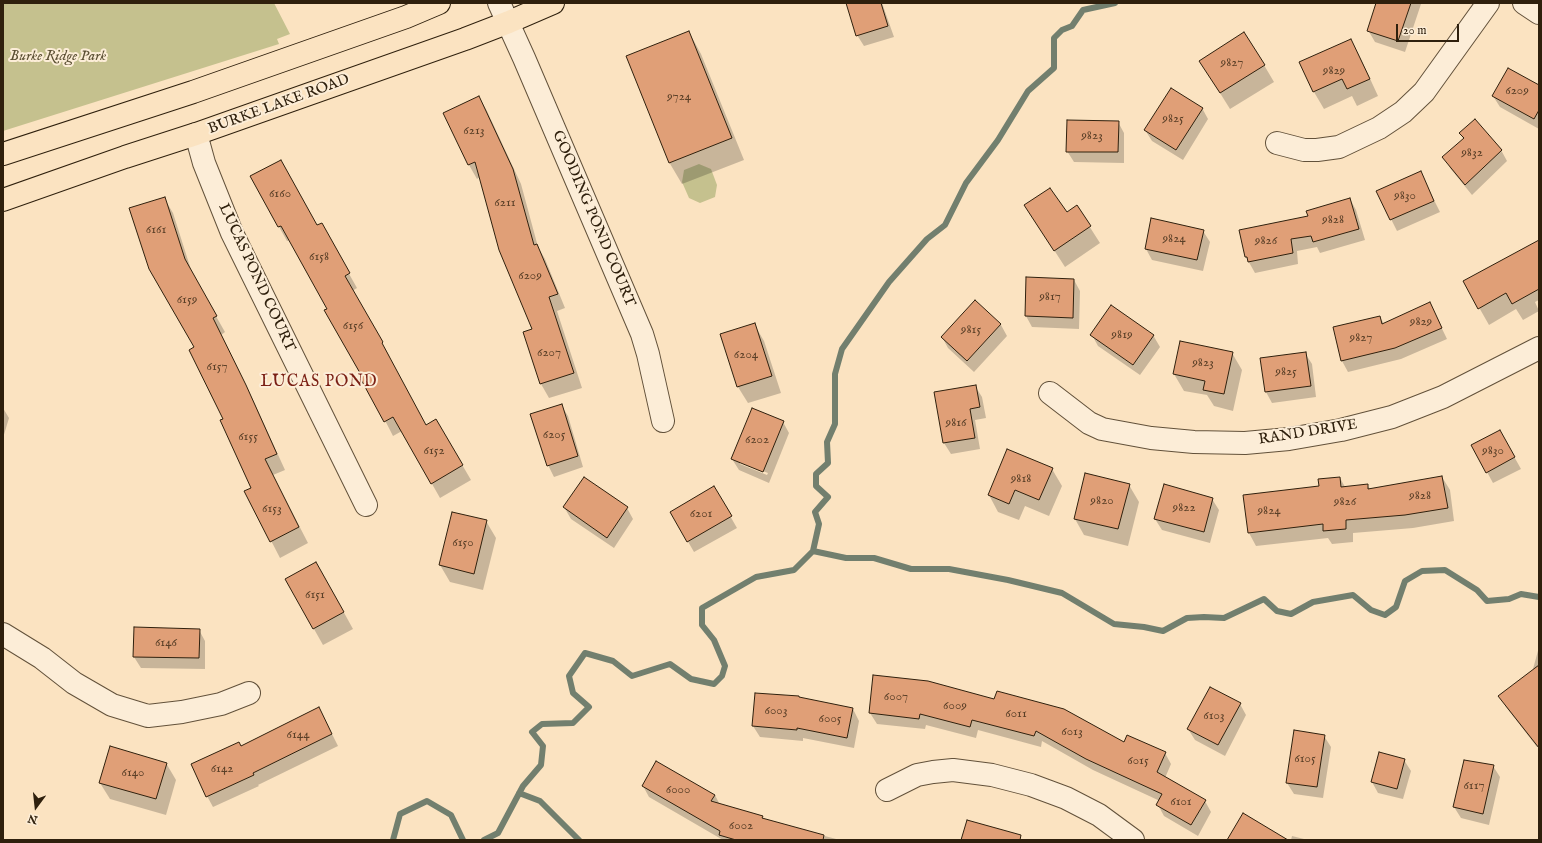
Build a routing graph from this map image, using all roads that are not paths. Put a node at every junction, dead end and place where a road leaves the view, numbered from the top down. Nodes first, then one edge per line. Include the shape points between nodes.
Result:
1 (439, 3) edge
2 (499, 3) edge
3 (553, 3) edge
4 (1488, 3) edge
5 (1524, 3) edge
6 (1539, 13) edge
7 (508, 22) junction
8 (196, 134) junction
9 (1277, 143) dead end
10 (3, 154) edge
11 (3, 200) edge
12 (1539, 348) edge
13 (1050, 392) dead end
14 (663, 421) dead end
15 (366, 505) dead end
16 (3, 634) edge
17 (249, 692) dead end
18 (887, 790) dead end
19 (1134, 840) edge

1 - 10 main road via 193,92
2 - 7 street, GOODING POND COURT
3 - 7 main road, BURKE LAKE ROAD
4 - 9 street via 1424,92 1403,112 1379,128 1339,147 1304,150
5 - 6 street
7 - 8 main road, BURKE LAKE ROAD
7 - 14 street, GOODING POND COURT via 642,334
8 - 11 main road, BURKE LAKE ROAD
8 - 15 street, LUCAS POND COURT via 204,163 232,233
12 - 13 street, RAND DRIVE via 1443,397 1392,416 1341,430 1245,443 1151,438 1102,429 1089,423
16 - 17 street via 42,658 80,687 112,704 148,716 221,704
18 - 19 street via 917,775 933,772 953,770 992,775 1031,785 1066,798 1099,815

